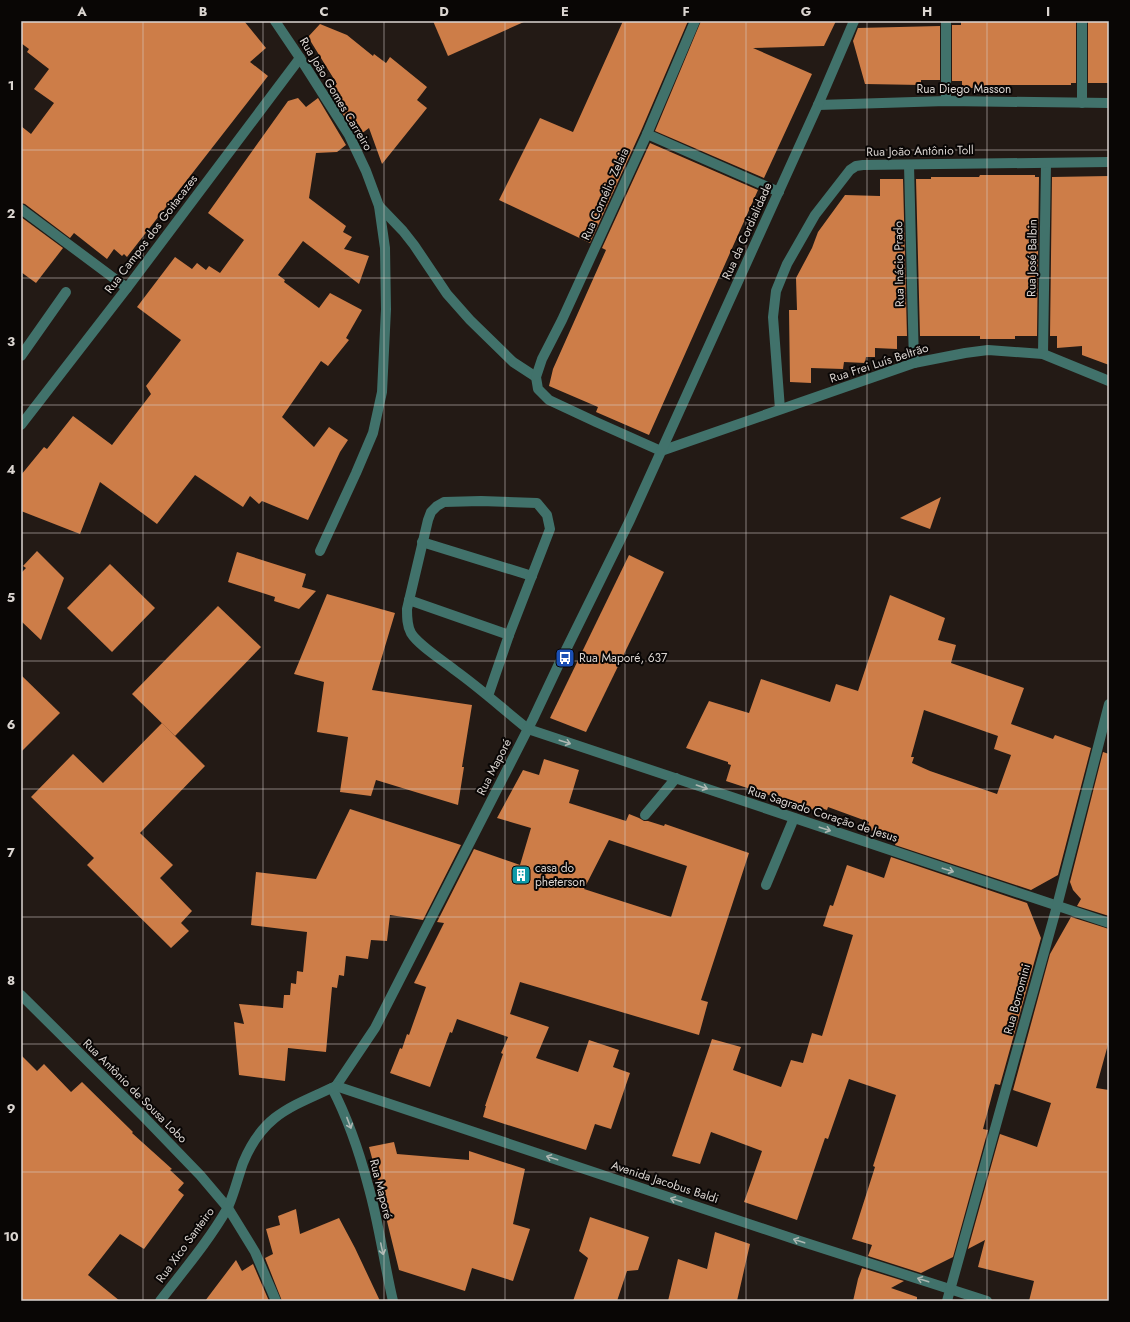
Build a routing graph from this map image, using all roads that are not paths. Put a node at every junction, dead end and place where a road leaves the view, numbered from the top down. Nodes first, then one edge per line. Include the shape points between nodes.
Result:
1 (275, 21) edge
2 (695, 21) edge
3 (854, 21) edge
4 (946, 21) edge
5 (1082, 21) edge
6 (300, 58) junction
7 (946, 101) junction
8 (1082, 103) junction
9 (1109, 103) edge
10 (818, 104) junction
11 (647, 134) junction
12 (1109, 162) edge
13 (1046, 163) junction
14 (910, 165) junction
15 (779, 192) junction
16 (379, 206) junction
17 (21, 209) edge
18 (127, 288) junction
19 (66, 292) dead end
20 (1043, 354) junction
21 (21, 356) edge
22 (914, 363) junction
23 (536, 377) junction
24 (1109, 381) edge
25 (780, 409) junction
26 (24, 413) edge
27 (21, 425) edge
28 (661, 451) junction
29 (422, 542) junction
30 (320, 551) dead end
31 (532, 576) junction
32 (409, 600) junction
33 (509, 635) junction
34 (488, 696) junction
35 (1109, 704) edge
36 (528, 729) junction
37 (676, 778) junction
38 (646, 815) dead end
39 (794, 818) junction
40 (766, 885) dead end
41 (1056, 906) junction
42 (1109, 923) edge
43 (21, 995) edge
44 (334, 1087) junction
45 (228, 1208) junction
46 (950, 1289) junction
47 (160, 1301) edge
48 (276, 1301) edge
49 (393, 1301) edge
50 (947, 1301) edge
51 (987, 1301) edge

1 - 6 street, Rua João Gomes Carreiro
2 - 11 street, Rua Cornélio Zelaia
3 - 10 street, Rua da Cordialidade
4 - 7 street
5 - 8 street
6 - 16 street, Rua João Gomes Carreiro via 349,135
6 - 18 street, Rua Campos dos Goitacazes
7 - 8 street, Rua Diego Masson
7 - 10 street, Rua Diego Masson
8 - 9 street, Rua Diego Masson
10 - 15 street, Rua da Cordialidade
11 - 15 street
11 - 23 street, Rua Cornélio Zelaia via 542,359
12 - 13 street, Rua João Antônio Toll
13 - 14 street, Rua João Antônio Toll
13 - 20 street, Rua José Balbin
14 - 22 street, Rua Inácio Prado
14 - 25 street, Rua João Antônio Toll via 863,165 850,170 815,215 787,264 776,291 773,317
15 - 28 street, Rua da Cordialidade
16 - 23 street via 403,231 447,294 470,320 513,362
16 - 30 street, Rua João Gomes Carreiro via 385,248 386,309 382,392 373,433
17 - 18 street
18 - 26 street, Rua Campos dos Goitacazes
19 - 21 street
20 - 22 street, Rua Frei Luís Beltrão via 988,350
20 - 24 street, Rua Frei Luís Beltrão
22 - 25 street, Rua Frei Luís Beltrão
23 - 28 street via 538,389 549,400
25 - 28 street, Rua Frei Luís Beltrão
26 - 27 street, Rua Campos dos Goitacazes
28 - 36 street, Rua Maporé
29 - 31 street
29 - 31 street via 431,512 444,502 538,504 547,515 550,528
29 - 32 street
31 - 33 street
32 - 33 street
32 - 34 street via 407,622 411,634
33 - 34 street
34 - 36 street
35 - 41 street, Rua Borromini
36 -> 37 street, Rua Sagrado Coração de Jesus
36 - 44 street, Rua Maporé via 375,1028
37 - 38 street
37 -> 39 street, Rua Sagrado Coração de Jesus
39 - 40 street
39 -> 41 street, Rua Sagrado Coração de Jesus
41 - 42 street, Rua Sagrado Coração de Jesus
41 - 46 street, Rua Borromini
43 - 45 street, Rua Antônio de Sousa Lobo via 200,1175
44 - 45 street, Rua Xico Santeiro via 279,1114 259,1132 247,1153
46 -> 44 street, Avenida Jacobus Baldi
44 -> 49 street, Rua Maporé via 369,1186
45 - 47 street, Rua Xico Santeiro via 206,1242
45 - 48 street, Rua Antônio de Sousa Lobo via 255,1252
46 - 50 street, Rua Borromini
46 - 51 street, Avenida Jacobus Baldi

